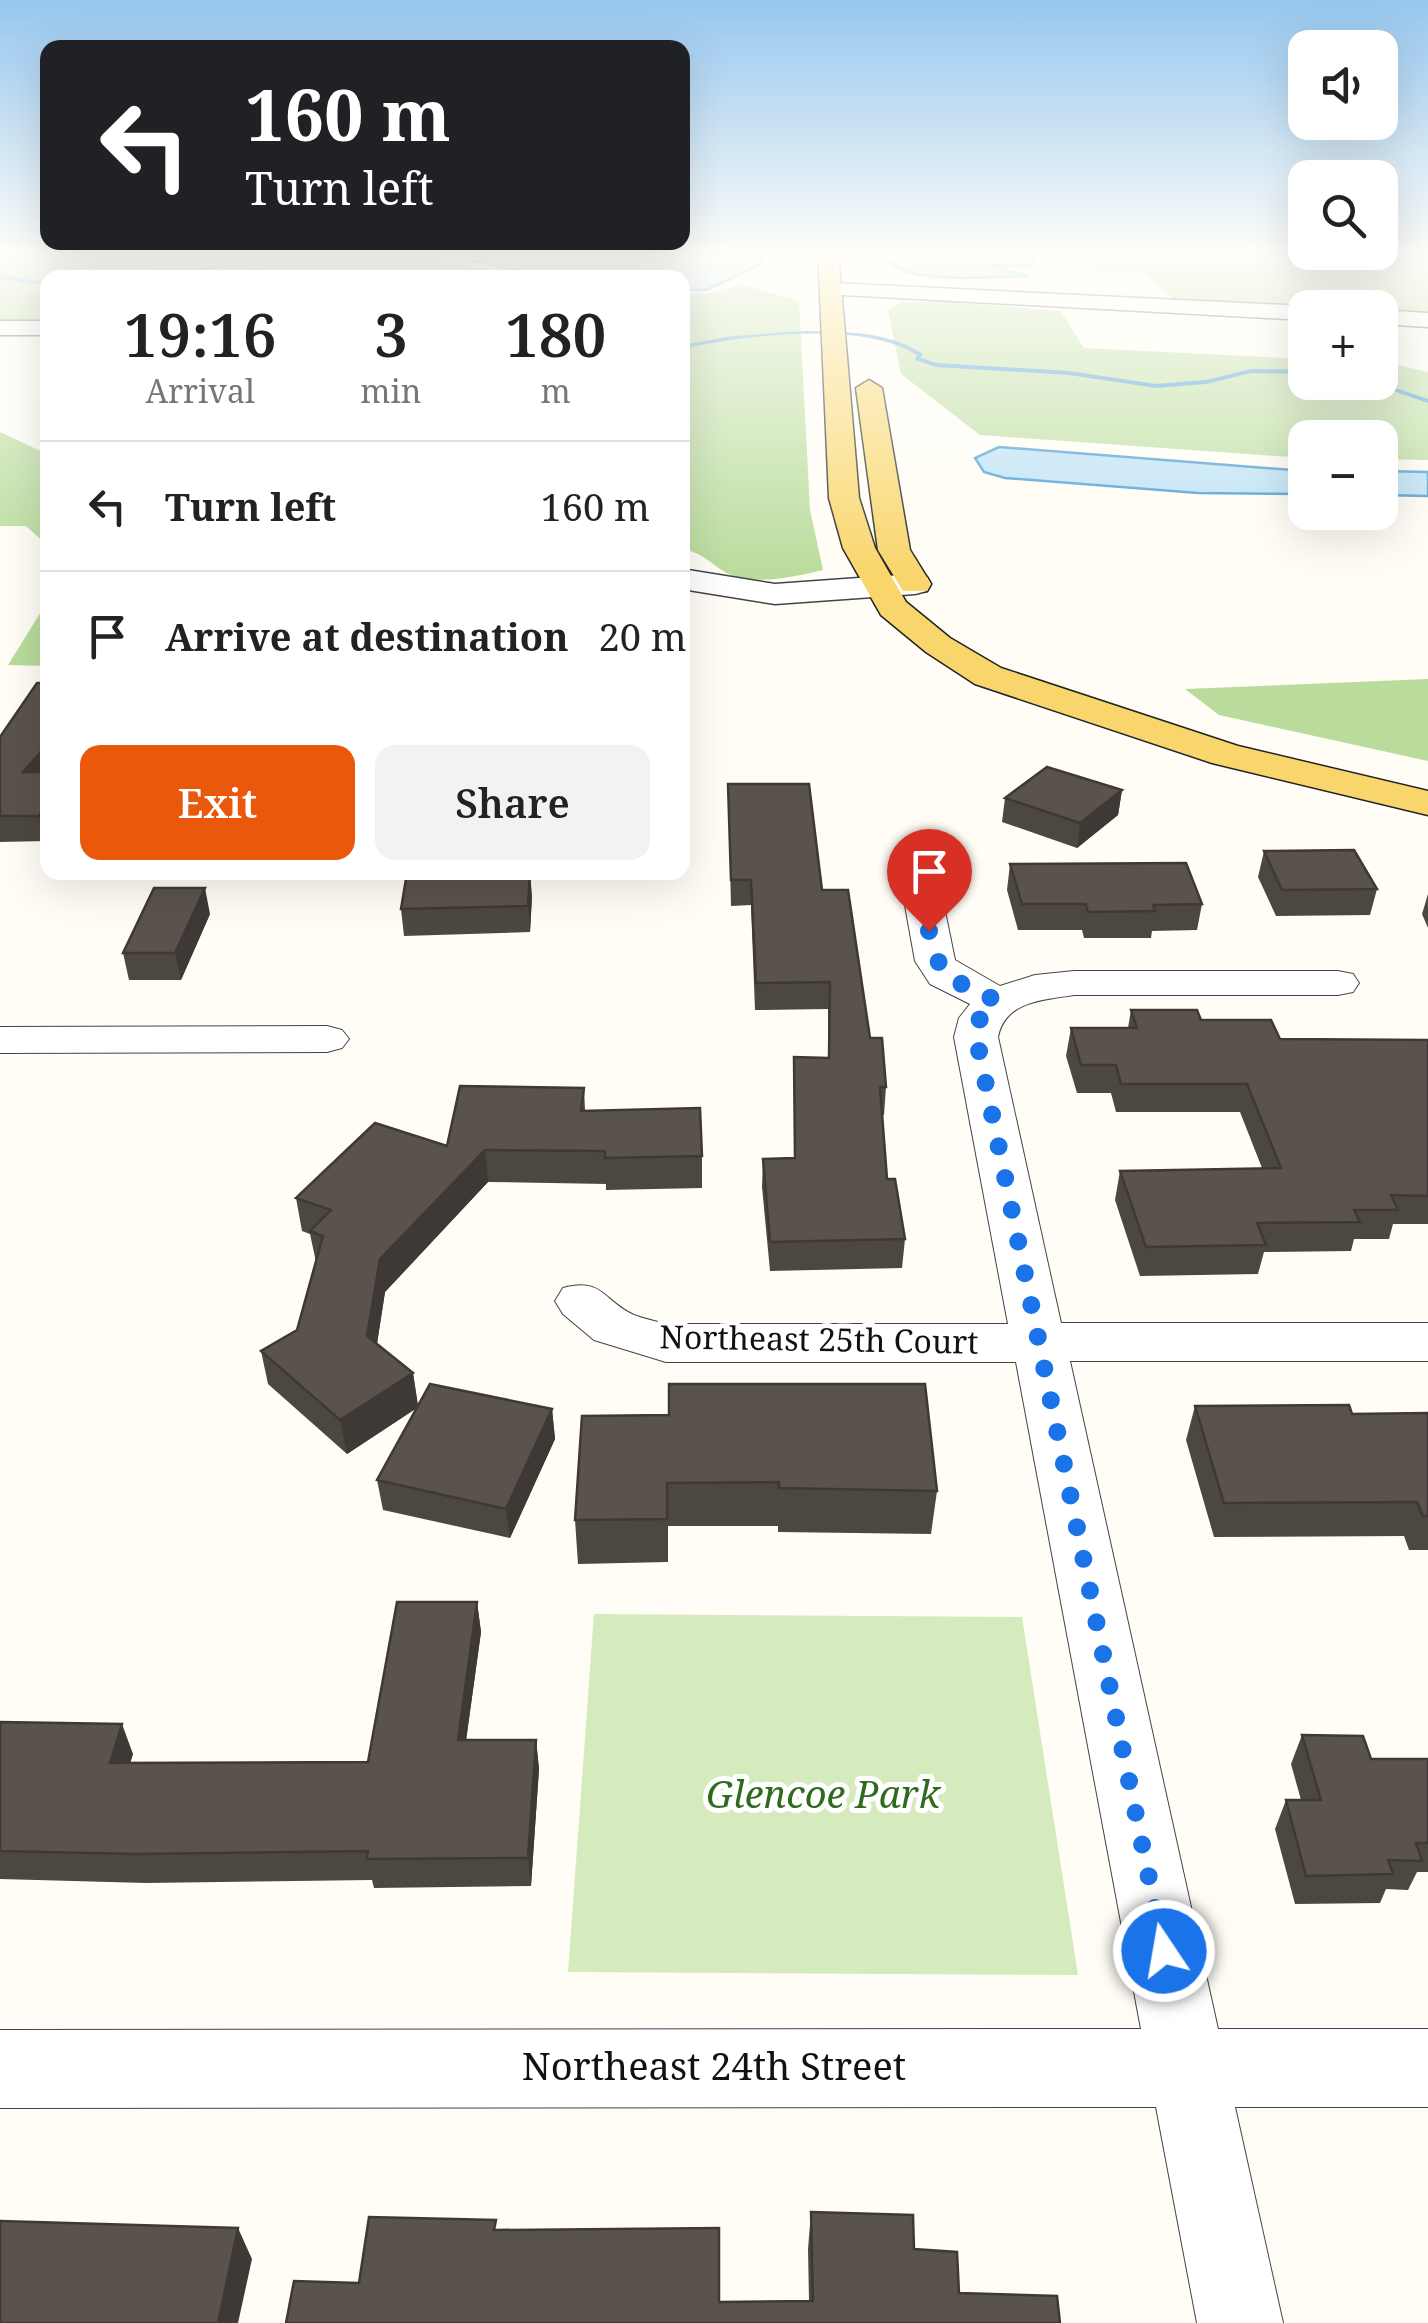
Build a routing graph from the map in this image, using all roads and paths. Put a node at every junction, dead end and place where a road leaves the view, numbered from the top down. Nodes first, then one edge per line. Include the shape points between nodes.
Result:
1 (854, 359) edge
2 (857, 370) junction
3 (690, 581) edge
4 (879, 587) junction
5 (926, 595) junction
6 (1057, 696) junction
7 (1428, 803) edge
8 (918, 872) dead end
9 (1338, 983) dead end
10 (997, 1001) junction
11 (327, 1038) dead end
12 (0, 1040) edge
13 (581, 1301) dead end
14 (1428, 1342) edge
15 (1037, 1344) junction
16 (1188, 2067) junction
17 (0, 2068) edge
18 (1428, 2068) edge
19 (1240, 2323) edge

1 - 2 main road
2 - 4 main road via 844,498
2 - 5 main road via 894,550
3 - 4 street via 775,594
4 - 5 street
4 - 6 main road via 892,608 988,676
5 - 6 main road via 1032,666
6 - 7 main road via 1226,754
8 - 10 street via 935,961 945,975
9 - 10 street via 1074,983
10 - 15 street via 980,1018 976,1036
11 - 12 street
13 - 15 street, Northeast 25th Court via 613,1327 666,1343
14 - 15 street, Northeast 25th Court
15 - 16 street
16 - 17 street, Northeast 24th Street
16 - 18 street, Northeast 24th Street
16 - 19 street

